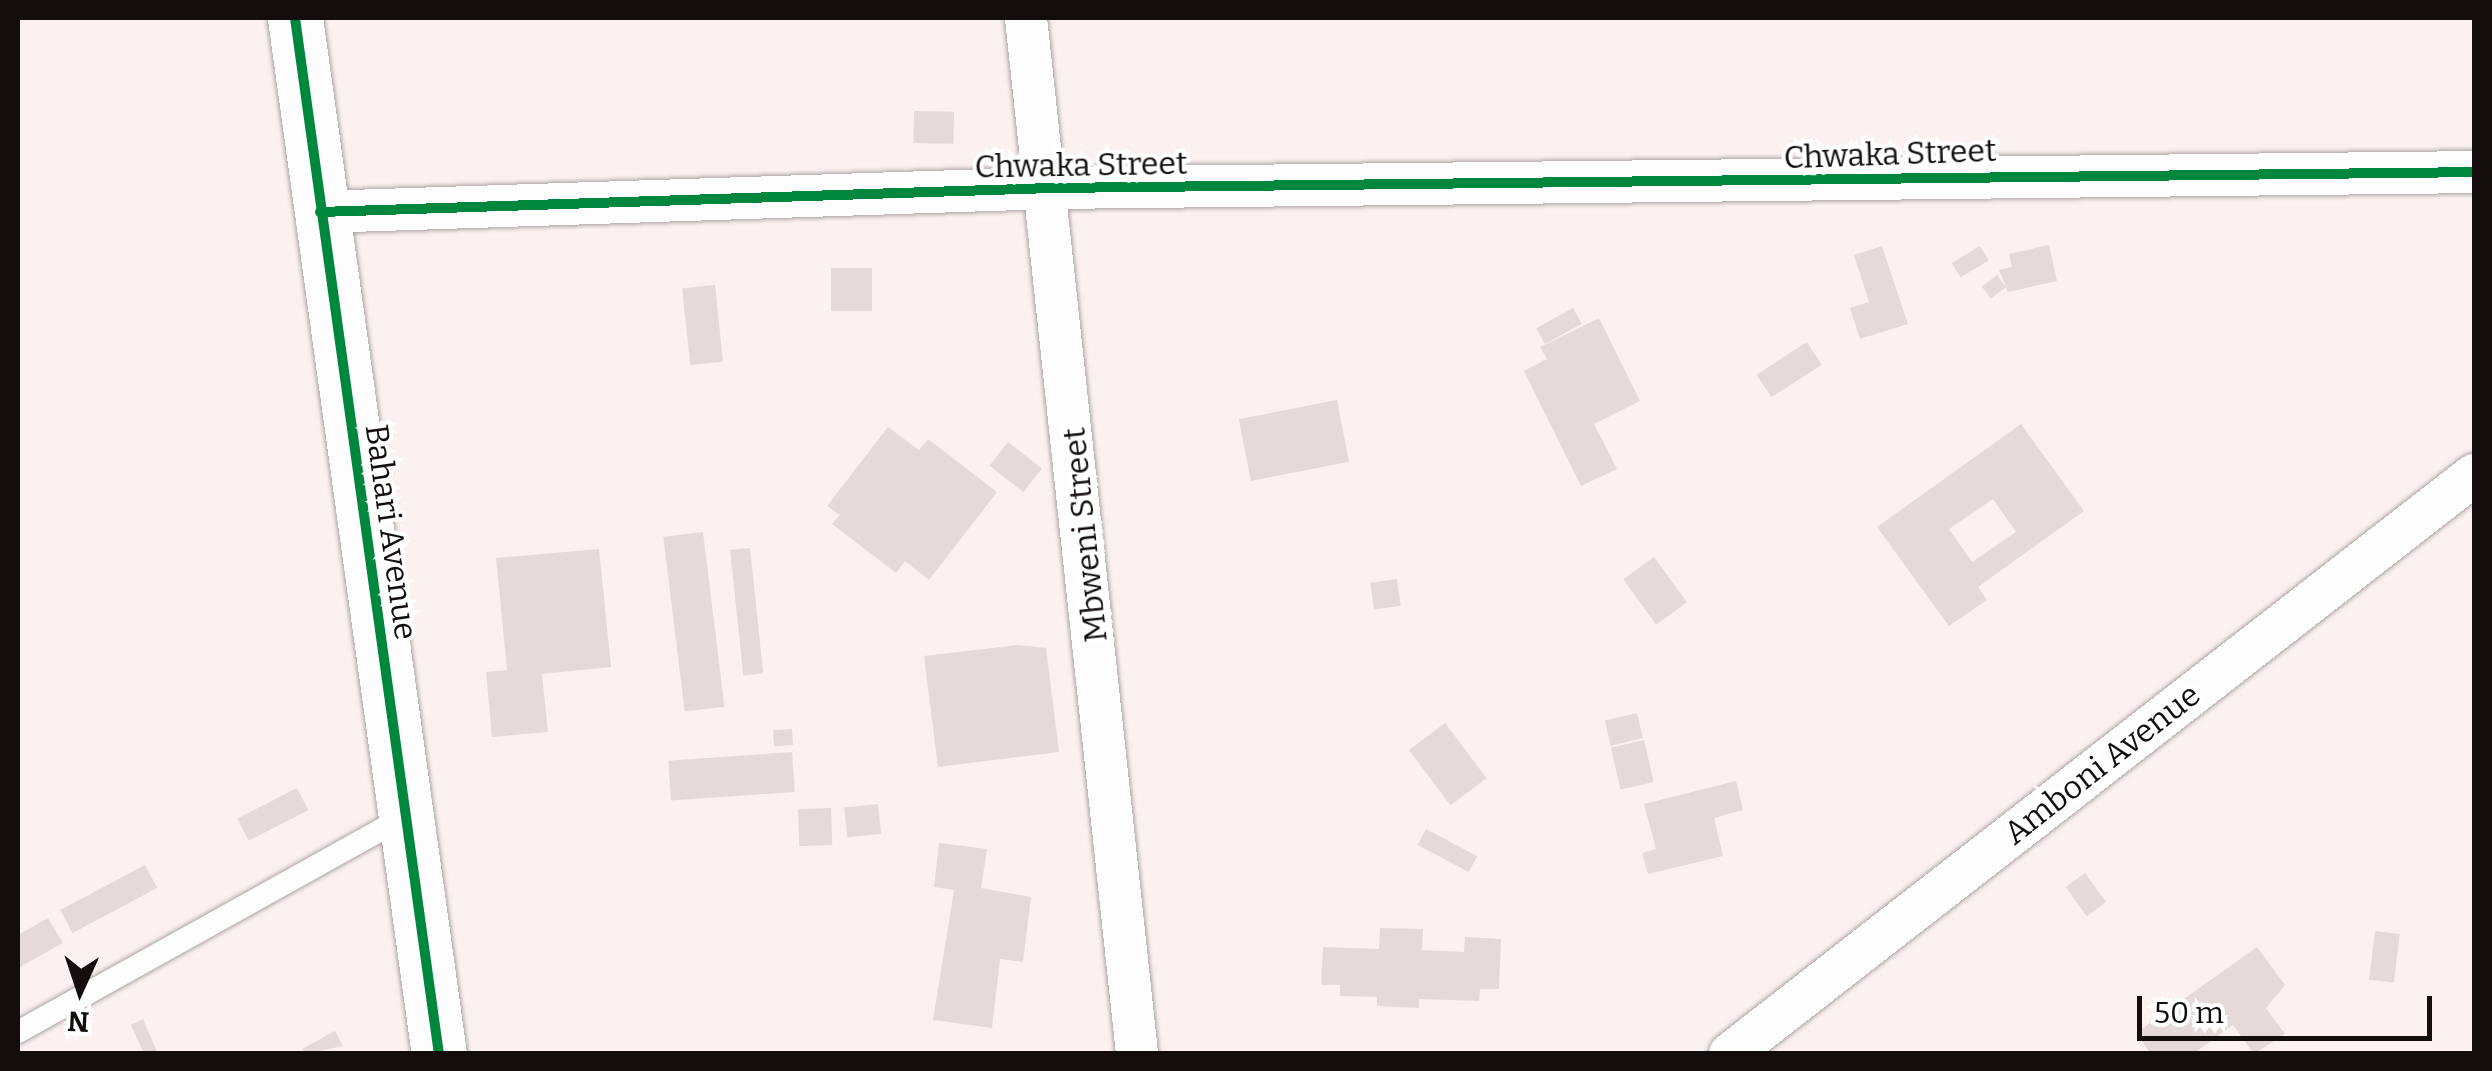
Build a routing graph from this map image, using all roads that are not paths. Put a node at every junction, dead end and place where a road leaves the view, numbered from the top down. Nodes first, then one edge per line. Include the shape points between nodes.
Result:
1 (295, 18) edge
2 (1026, 18) edge
3 (2458, 172) edge
4 (1051, 188) junction
5 (320, 212) junction
6 (2474, 474) edge
7 (406, 816) junction
8 (18, 1032) edge
9 (439, 1054) edge
10 (1137, 1054) edge
11 (1730, 1054) edge

1 - 5 street, Bahari Avenue
2 - 4 street, Mbweni Street
3 - 4 street, Chwaka Street
4 - 5 street, Chwaka Street
4 - 10 street, Mbweni Street
5 - 7 street, Bahari Avenue
6 - 11 street, Amboni Avenue
7 - 8 lane
7 - 9 street, Bahari Avenue

